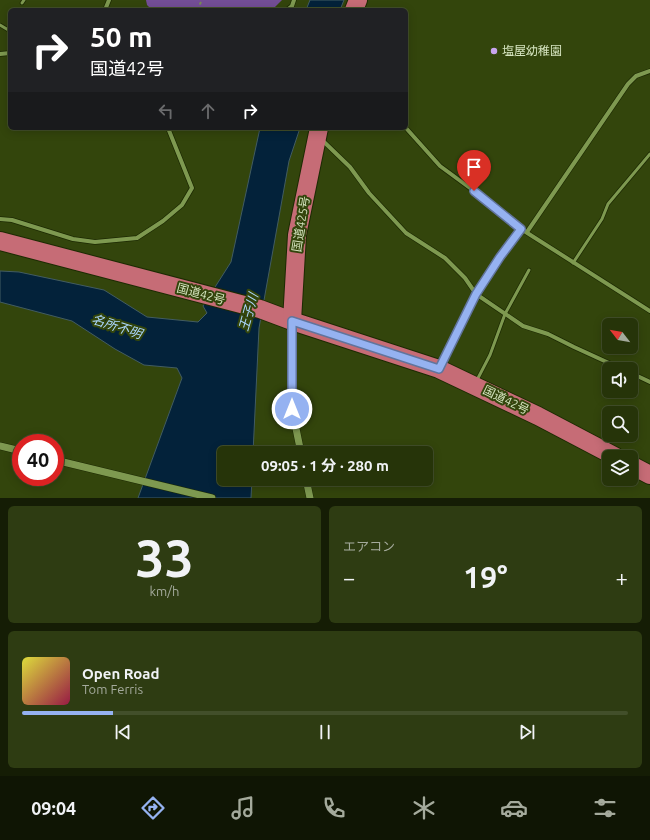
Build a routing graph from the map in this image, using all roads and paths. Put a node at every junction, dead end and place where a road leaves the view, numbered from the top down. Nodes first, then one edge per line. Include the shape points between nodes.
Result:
1 (650, 71) edge
2 (169, 130) edge
3 (408, 130) edge
4 (318, 132) edge
5 (650, 154) edge
6 (0, 219) edge
7 (521, 229) junction
8 (528, 232) junction
9 (0, 241) edge
10 (573, 263) junction
11 (529, 270) dead end
12 (476, 294) junction
13 (650, 311) edge
14 (505, 314) junction
15 (292, 321) junction
16 (607, 362) edge
17 (439, 369) junction
18 (638, 376) edge
19 (650, 382) edge
20 (474, 385) junction
21 (0, 446) edge
22 (300, 446) edge
23 (12, 449) edge
24 (603, 450) edge
25 (64, 462) edge
26 (638, 469) edge
27 (650, 475) edge
28 (307, 486) edge
29 (212, 498) edge
30 (310, 498) edge

1 - 8 street via 636,76 628,84
2 - 6 street via 192,188 182,205 163,222 137,238 95,242 73,239 12,220
3 - 7 street via 440,166
4 - 12 street via 368,193 406,233 444,258 465,278
4 - 15 highway, 国道425号 via 297,235
5 - 10 lane via 608,204 602,219
7 - 8 street
7 - 12 street
8 - 10 street
9 - 15 highway, 国道42号 via 260,310
10 - 13 street
11 - 14 lane
12 - 14 street
12 - 17 street
14 - 16 street via 523,326 548,334
14 - 20 lane via 490,356
15 - 17 highway, 国道42号
15 - 22 street via 292,409
17 - 20 highway, 国道42号
18 - 19 street
20 - 24 highway, 国道42号
21 - 23 street
25 - 29 street
26 - 27 highway
28 - 30 street

